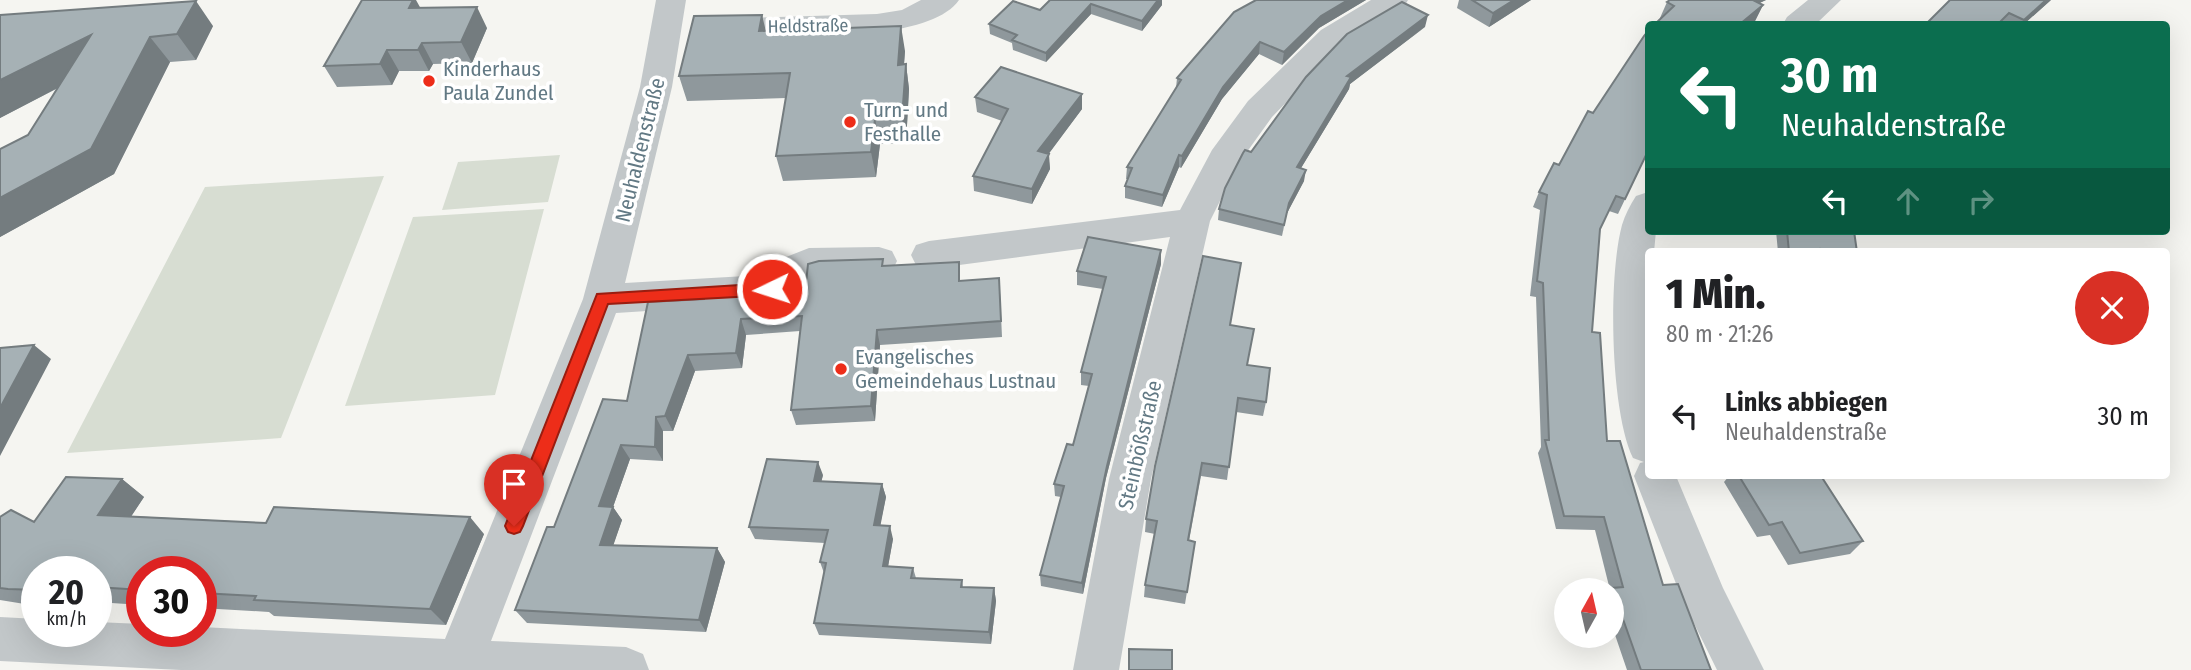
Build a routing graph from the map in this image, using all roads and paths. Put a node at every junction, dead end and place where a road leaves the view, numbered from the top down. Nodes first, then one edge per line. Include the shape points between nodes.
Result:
1 (944, 0) edge
2 (1393, 0) edge
3 (1826, 0) edge
4 (669, 15) edge
5 (1802, 21) edge
6 (1645, 210) edge
7 (1192, 221) junction
8 (929, 254) dead end
9 (879, 261) edge
10 (602, 299) junction
11 (1645, 430) edge
12 (1656, 479) edge
13 (0, 639) edge
14 (457, 667) edge
15 (626, 670) edge
16 (1096, 670) edge
17 (1741, 670) edge

1 - 4 street, Heldstraße via 910,18 877,24
2 - 7 street, Steinbößstraße via 1332,37 1260,109 1224,158
3 - 5 street
4 - 10 street, Neuhaldenstraße via 645,133
6 - 11 street via 1639,220 1630,307
7 - 8 street
7 - 16 street, Steinbößstraße via 1130,478
9 - 10 street via 809,262 772,289
10 - 14 street, Neuhaldenstraße
12 - 17 street via 1705,599
13 - 14 street
14 - 15 street

